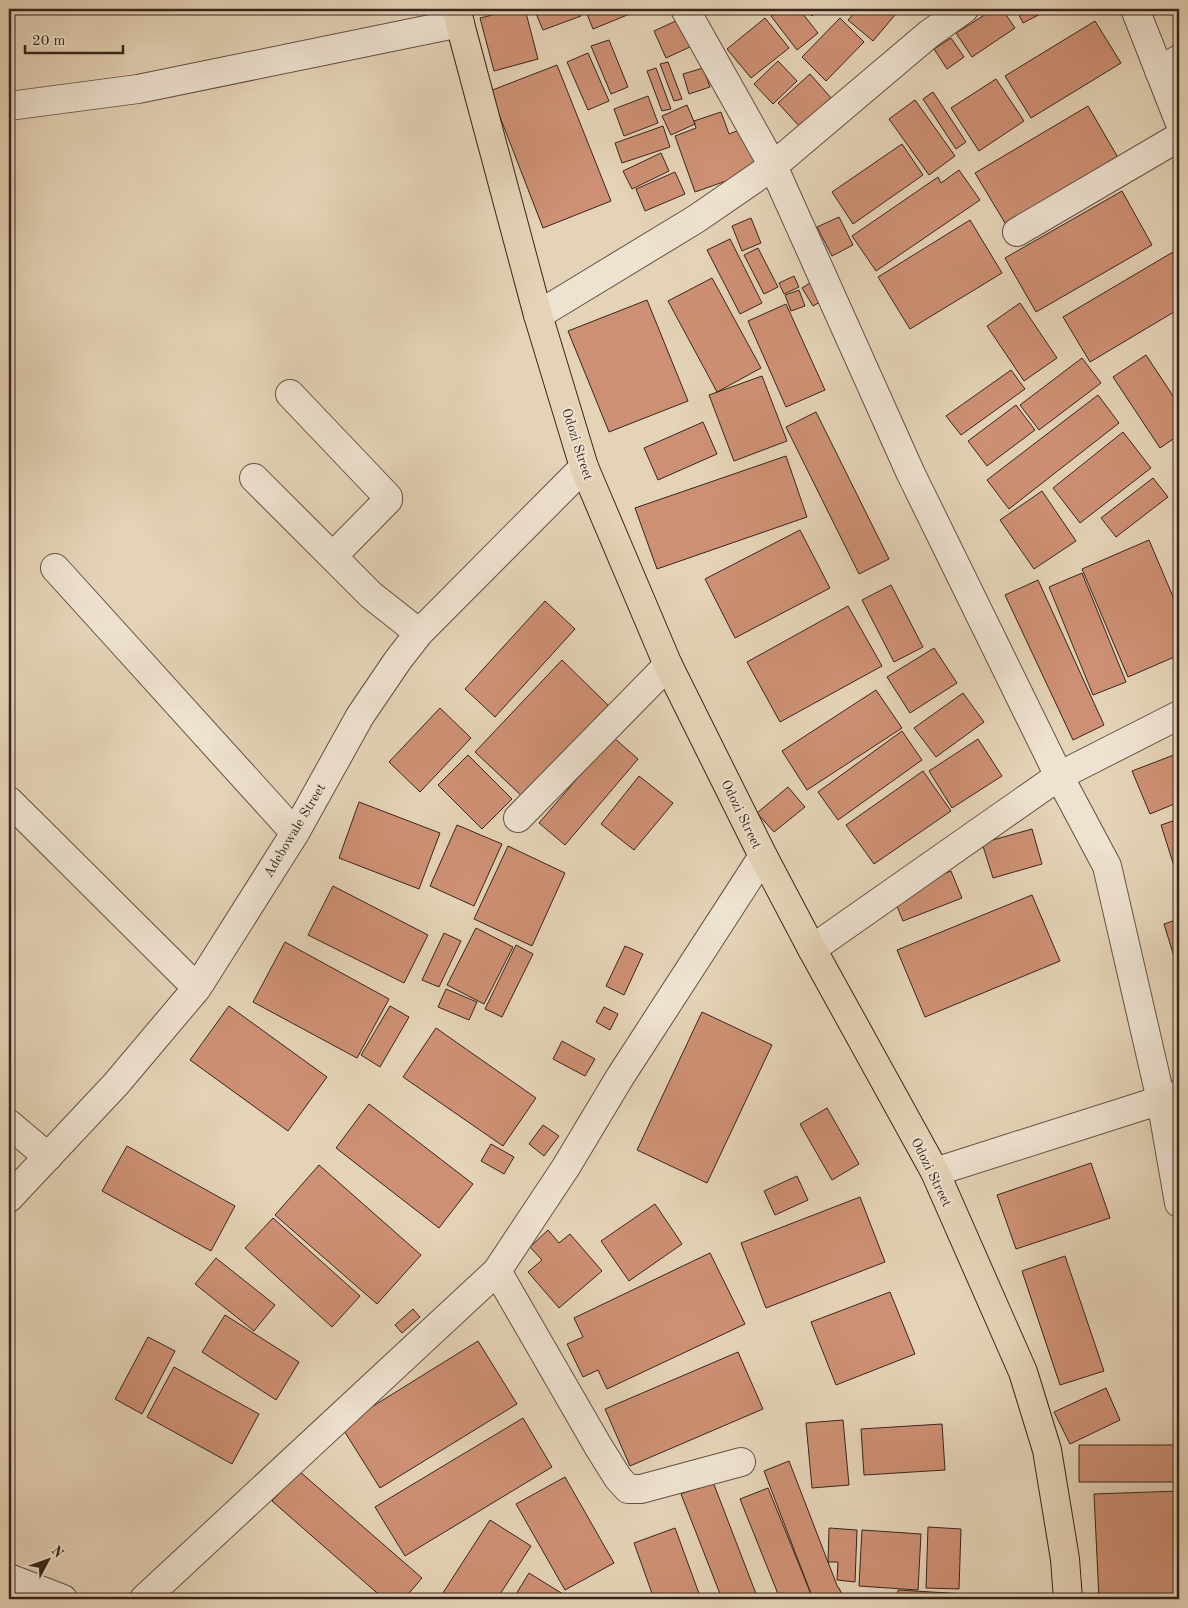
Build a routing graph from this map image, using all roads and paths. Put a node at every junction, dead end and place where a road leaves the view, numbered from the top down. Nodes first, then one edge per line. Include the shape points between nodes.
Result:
1 (685, 9) edge
2 (964, 9) edge
3 (1135, 9) edge
4 (458, 16) edge
5 (1169, 65) edge
6 (9, 106) edge
7 (1179, 121) edge
8 (1179, 137) edge
9 (773, 166) junction
10 (1017, 232) dead end
11 (538, 316) junction
12 (290, 394) dead end
13 (584, 468) junction
14 (254, 478) dead end
15 (333, 556) junction
16 (55, 568) dead end
17 (419, 633) junction
18 (668, 665) junction
19 (1179, 715) edge
20 (1059, 776) junction
21 (9, 801) edge
22 (518, 818) dead end
23 (295, 833) junction
24 (763, 856) junction
25 (812, 949) junction
26 (197, 988) junction
27 (1170, 1098) edge
28 (9, 1124) edge
29 (48, 1157) junction
30 (935, 1172) junction
31 (9, 1198) edge
32 (1179, 1203) edge
33 (497, 1270) junction
34 (741, 1462) dead end
35 (9, 1578) edge
36 (63, 1599) edge
37 (144, 1599) edge
38 (1068, 1599) edge

1 - 9 street
2 - 9 street via 929,34
3 - 5 street
4 - 6 street via 138,89
4 - 11 main road, Odozi Street
5 - 7 street
8 - 10 street
9 - 11 street via 696,219
9 - 20 street via 911,474
11 - 13 main road, Odozi Street
12 - 15 street via 388,498
13 - 17 street, Adebowale Street
13 - 18 main road, Odozi Street
14 - 15 street
15 - 17 street via 372,595
16 - 23 street
17 - 23 street, Adebowale Street via 360,716
18 - 22 street
18 - 24 main road, Odozi Street
19 - 20 street
20 - 25 street
20 - 27 street via 1107,866
21 - 26 street
23 - 26 street, Adebowale Street
24 - 25 main road, Odozi Street
24 - 33 street
25 - 30 main road, Odozi Street
26 - 29 street, Adebowale Street via 116,1084
27 - 30 street
27 - 32 street
28 - 29 street
29 - 31 street, Adebowale Street
30 - 38 main road, Odozi Street via 1023,1372 1047,1450 1066,1559
33 - 34 street via 598,1446 628,1489 641,1489
33 - 37 street
35 - 36 street

